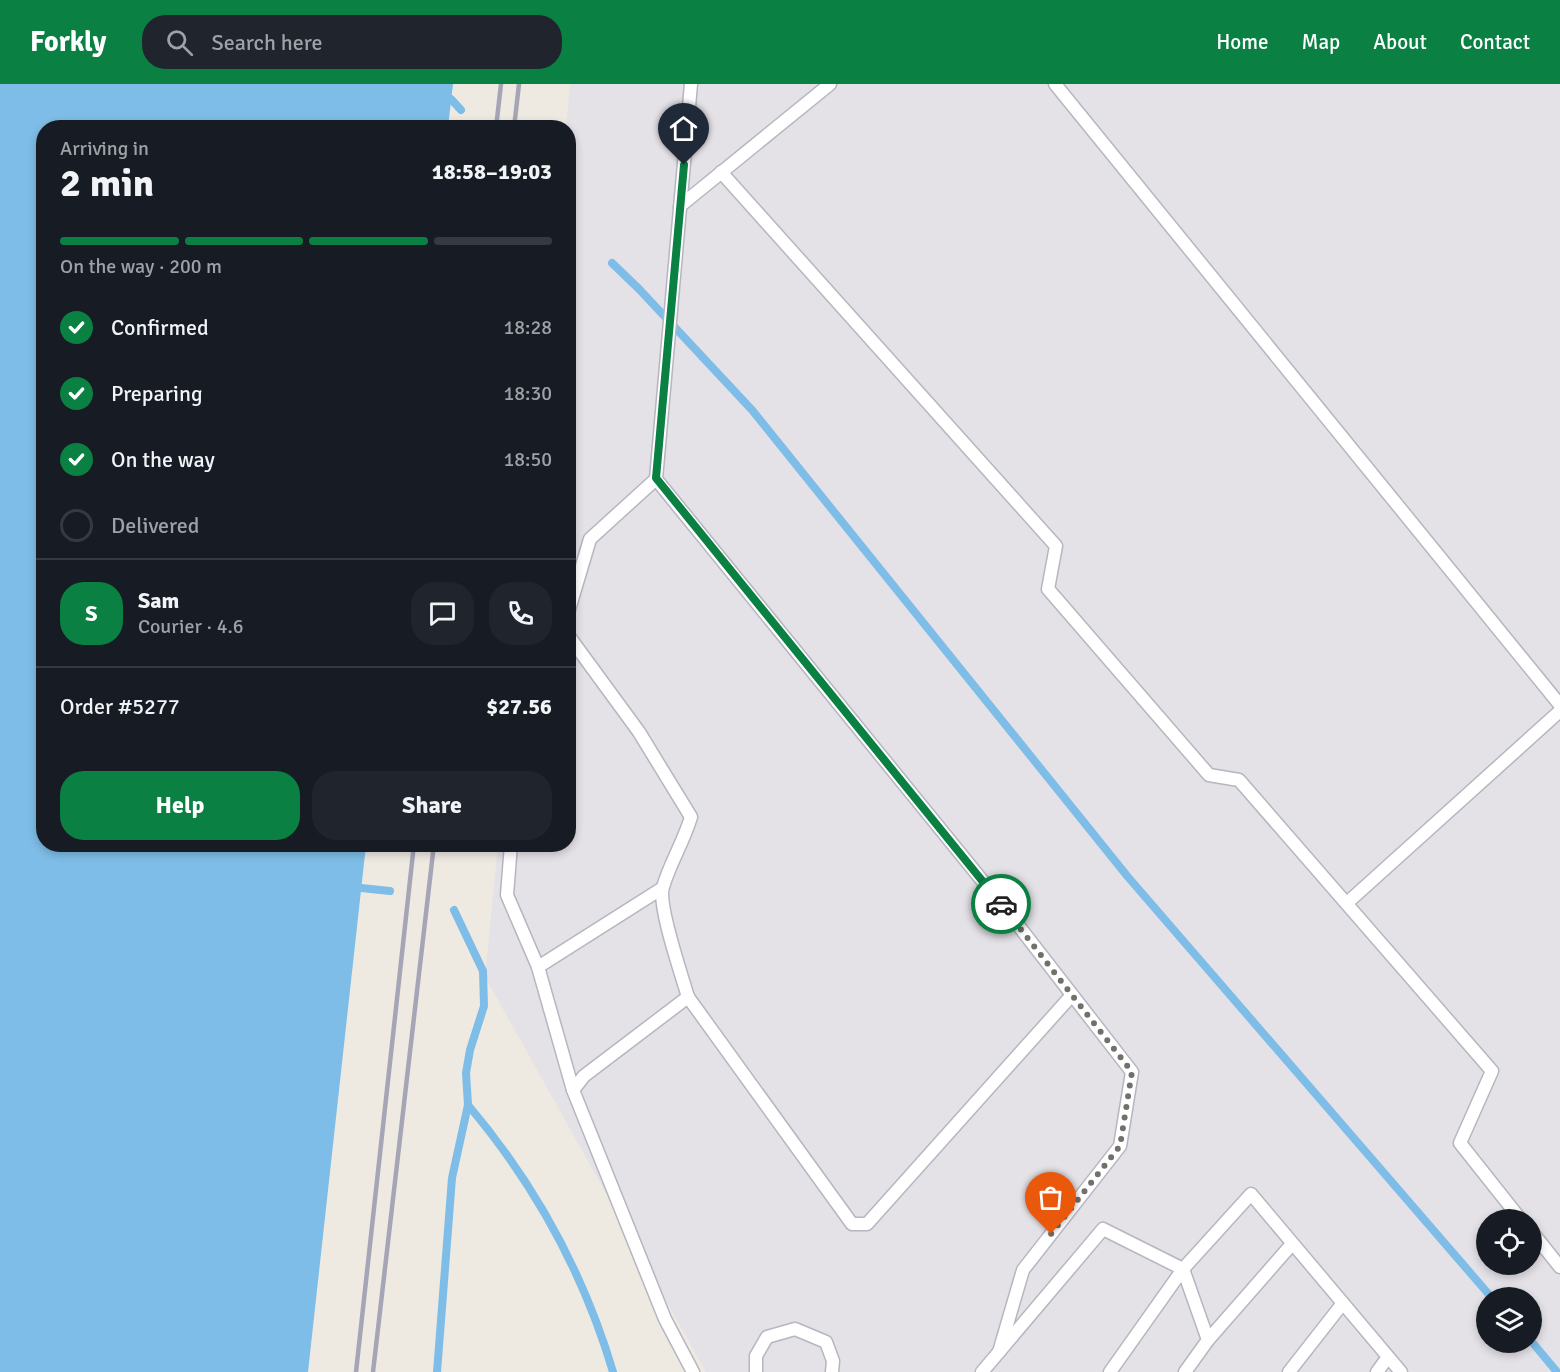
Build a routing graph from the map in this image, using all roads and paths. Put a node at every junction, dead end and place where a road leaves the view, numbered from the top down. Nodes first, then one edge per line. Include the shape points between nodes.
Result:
1 (691, 84) edge
2 (830, 84) edge
3 (1055, 84) edge
4 (721, 172) junction
5 (680, 206) junction
6 (656, 478) junction
7 (576, 586) edge
8 (576, 646) edge
9 (1560, 705) edge
10 (1560, 711) edge
11 (510, 852) edge
12 (662, 889) junction
13 (1347, 903) junction
14 (538, 967) junction
15 (1072, 995) junction
16 (688, 997) junction
17 (573, 1090) junction
18 (1512, 1209) edge
19 (1292, 1244) junction
20 (1542, 1245) edge
21 (1560, 1268) edge
22 (1183, 1269) junction
23 (1342, 1303) junction
24 (1208, 1340) junction
25 (999, 1352) junction
26 (1388, 1357) junction
27 (693, 1372) edge
28 (756, 1372) edge
29 (832, 1372) edge
30 (982, 1372) edge
31 (1110, 1372) edge
32 (1185, 1372) edge
33 (1289, 1372) edge
34 (1377, 1372) edge
35 (1401, 1372) edge

1 - 5 lane
2 - 4 lane
3 - 9 lane
4 - 5 lane
4 - 13 lane via 1056,546 1048,589 1209,775 1239,780
5 - 6 lane
6 - 7 lane via 590,539
6 - 15 lane
8 - 12 lane via 639,732 691,817
10 - 13 lane
11 - 14 lane via 507,895
12 - 14 lane
12 - 16 lane
13 - 18 lane via 1492,1071 1460,1143
14 - 17 lane
15 - 16 lane via 867,1224 852,1224
15 - 25 lane via 1132,1072 1120,1146 1023,1270
16 - 17 lane via 585,1076
17 - 27 lane via 665,1319
19 - 22 lane via 1251,1194
19 - 23 lane
19 - 24 lane
20 - 21 lane
22 - 24 lane
22 - 25 lane via 1102,1229
22 - 31 lane
23 - 26 lane
23 - 33 lane
24 - 32 lane
25 - 30 lane
26 - 34 lane
26 - 35 lane
28 - 29 lane via 756,1356 767,1337 795,1329 826,1342 833,1360

